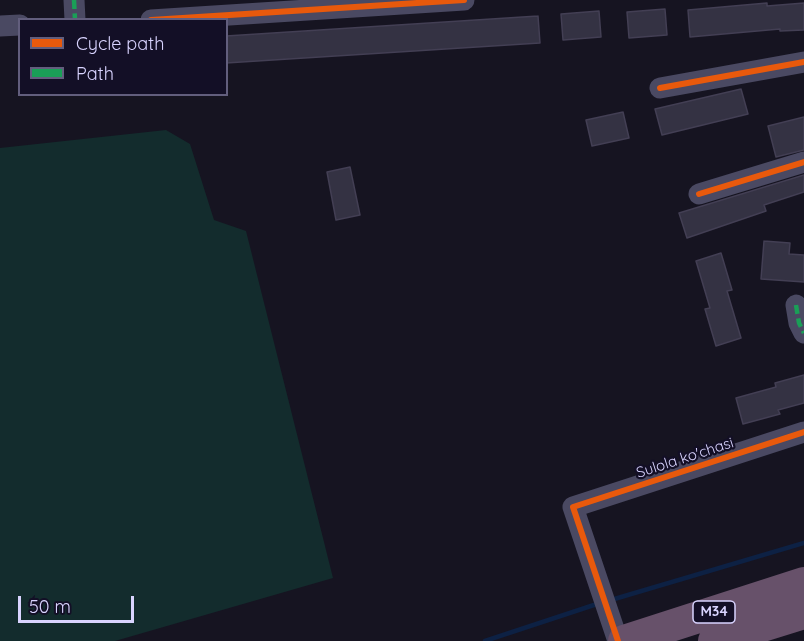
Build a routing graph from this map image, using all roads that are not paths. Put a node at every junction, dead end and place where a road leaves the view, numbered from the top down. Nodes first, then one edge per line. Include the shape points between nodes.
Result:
1 (74, 0) edge
2 (464, 0) edge
3 (379, 3) edge
4 (75, 18) edge
5 (178, 18) edge
6 (18, 25) edge
7 (0, 26) edge
8 (804, 62) edge
9 (660, 88) dead end
10 (804, 162) edge
11 (699, 194) dead end
12 (796, 305) dead end
13 (804, 333) edge
14 (804, 432) edge
15 (804, 583) edge
16 (804, 612) edge
17 (618, 641) edge
18 (624, 641) edge
19 (714, 641) edge

1 - 4 street
2 - 3 street
3 - 5 street
6 - 7 street
8 - 9 street
10 - 11 street
12 - 13 street
14 - 17 street, Sulola ko'chasi via 573,507
15 - 18 highway, M34
16 - 19 highway, M34

